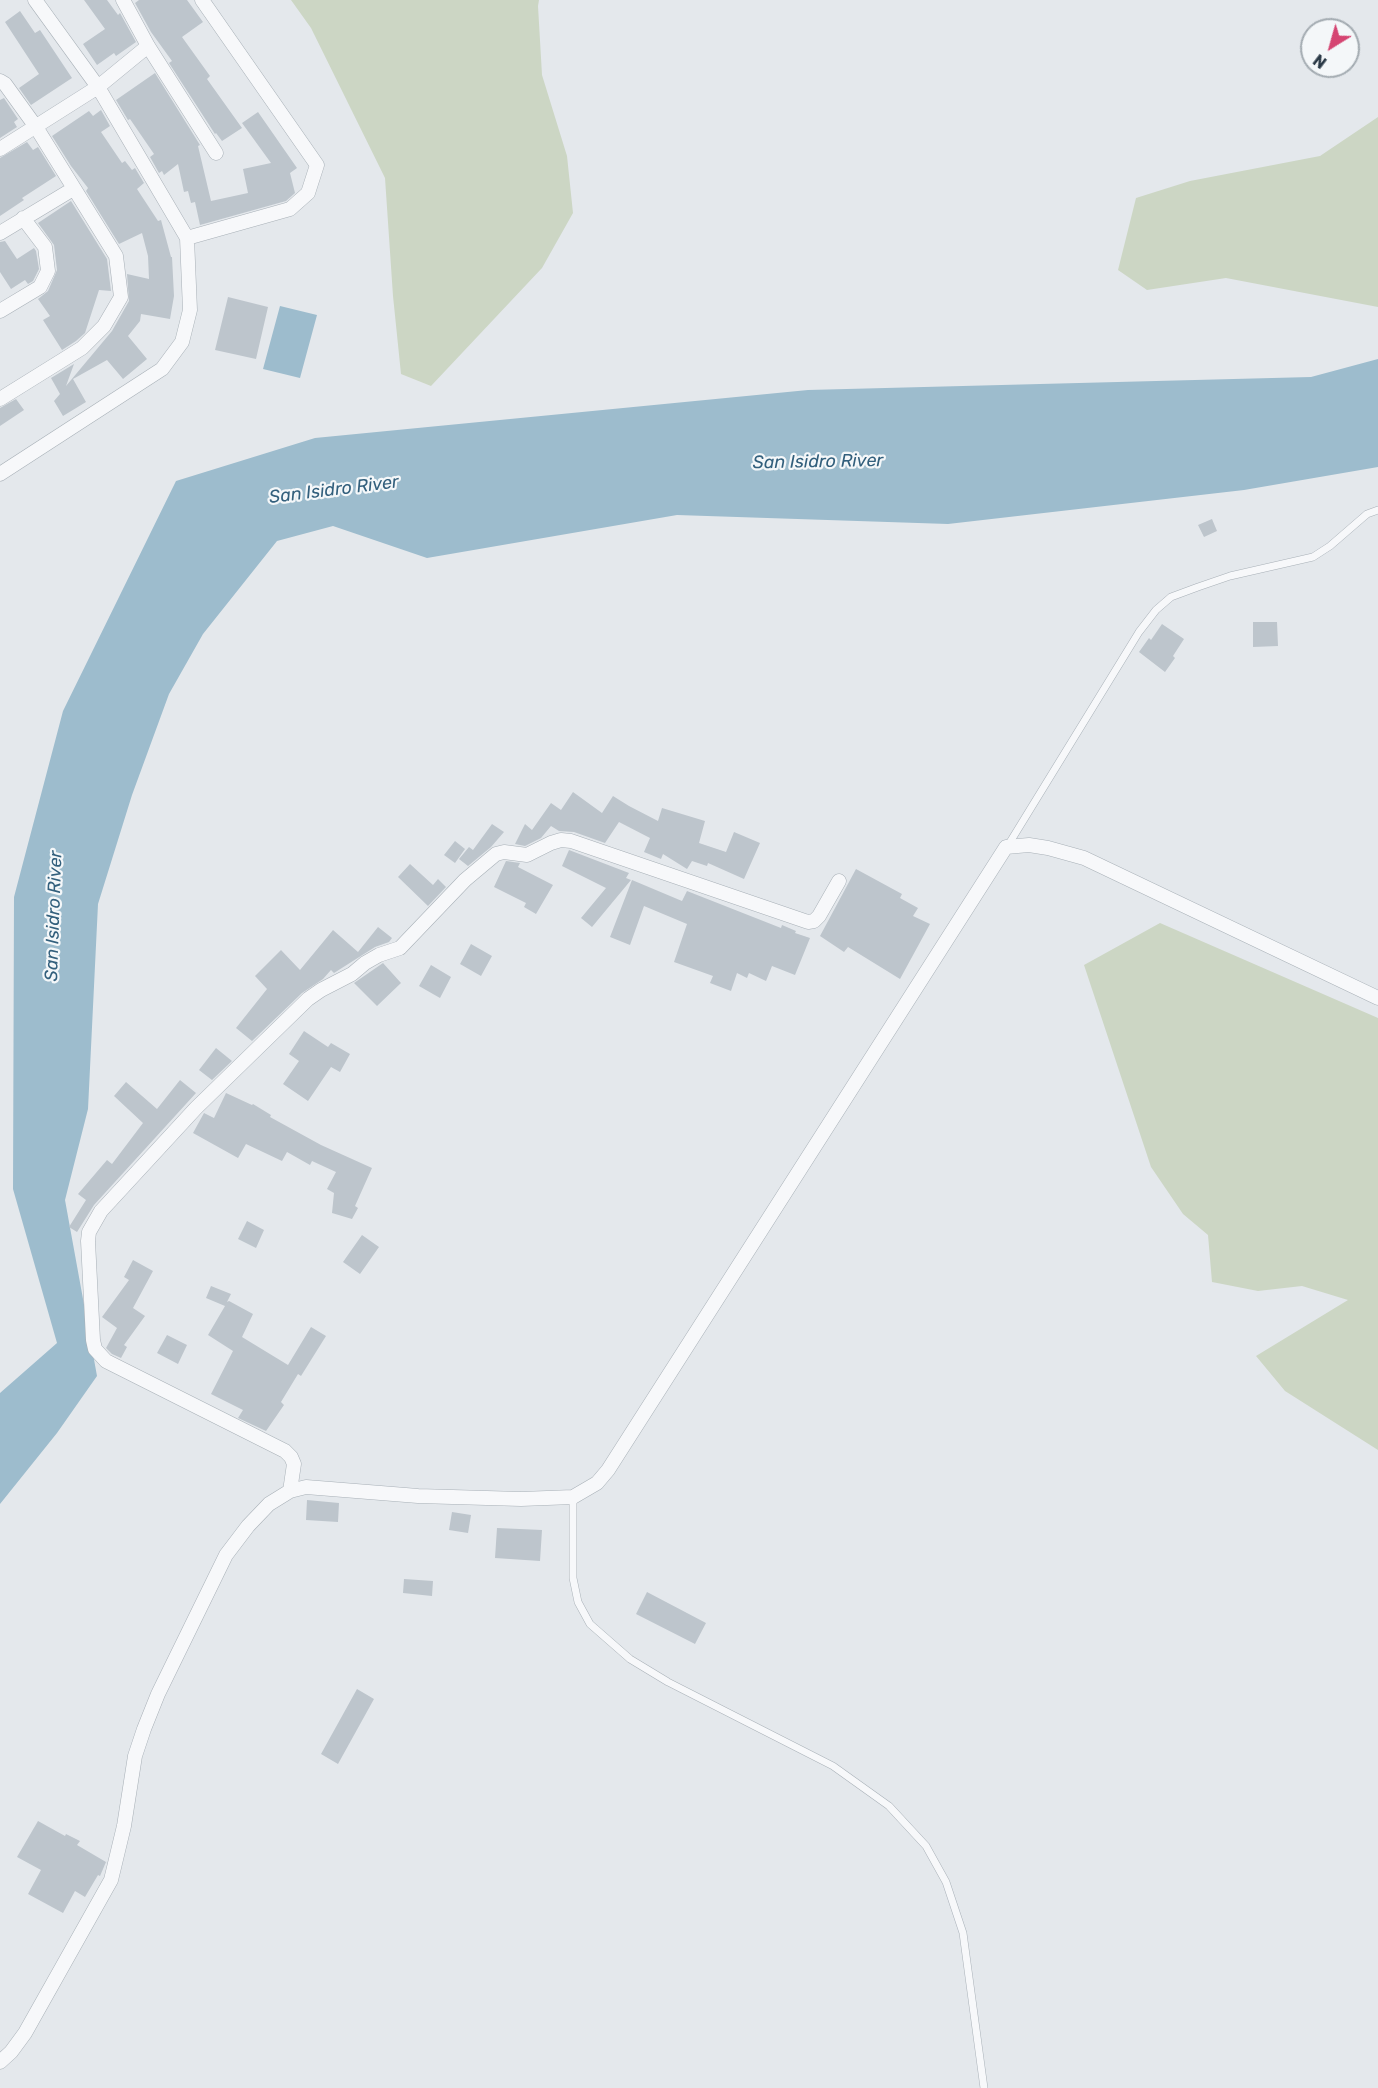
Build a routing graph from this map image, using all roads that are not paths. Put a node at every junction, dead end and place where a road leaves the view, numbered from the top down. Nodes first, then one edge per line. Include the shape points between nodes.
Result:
1 (35, 0) edge
2 (123, 0) edge
3 (202, 0) edge
4 (148, 46) junction
5 (0, 81) edge
6 (98, 87) junction
7 (36, 128) junction
8 (0, 149) edge
9 (216, 153) dead end
10 (74, 189) junction
11 (23, 218) junction
12 (0, 232) edge
13 (186, 238) junction
14 (0, 311) edge
15 (0, 399) edge
16 (0, 474) edge
17 (1378, 510) edge
18 (1006, 847) junction
19 (839, 881) dead end
20 (1378, 998) edge
21 (290, 1491) junction
22 (573, 1497) junction
23 (0, 2062) edge
24 (984, 2088) edge

1 - 6 street
2 - 4 street
3 - 13 street via 317,165 308,193 290,209
4 - 6 street
4 - 9 street
5 - 7 street
6 - 7 street
6 - 13 street
7 - 8 street
7 - 10 street
10 - 11 street
10 - 15 street via 116,256 121,297 104,326 82,348
11 - 12 street
11 - 14 street via 45,247 48,271 39,287
13 - 16 street via 190,310 182,342 162,369
17 - 18 lane via 1367,514 1313,557 1230,576 1171,597 1156,610
18 - 20 street via 1029,845 1084,858
18 - 22 street via 608,1470 597,1483
19 - 21 street via 819,916 808,922 571,841 551,843 527,855 496,854 465,880 400,948 380,955 308,999 196,1108 101,1211 88,1241 95,1349 106,1361 285,1451 294,1464
21 - 22 street via 325,1487 418,1496
21 - 23 street via 269,1504 226,1555 144,1729 135,1756 111,1880 26,2033
22 - 24 lane via 573,1578 578,1602 596,1630 630,1659 668,1682 833,1766 888,1806 926,1846 946,1882 963,1933

